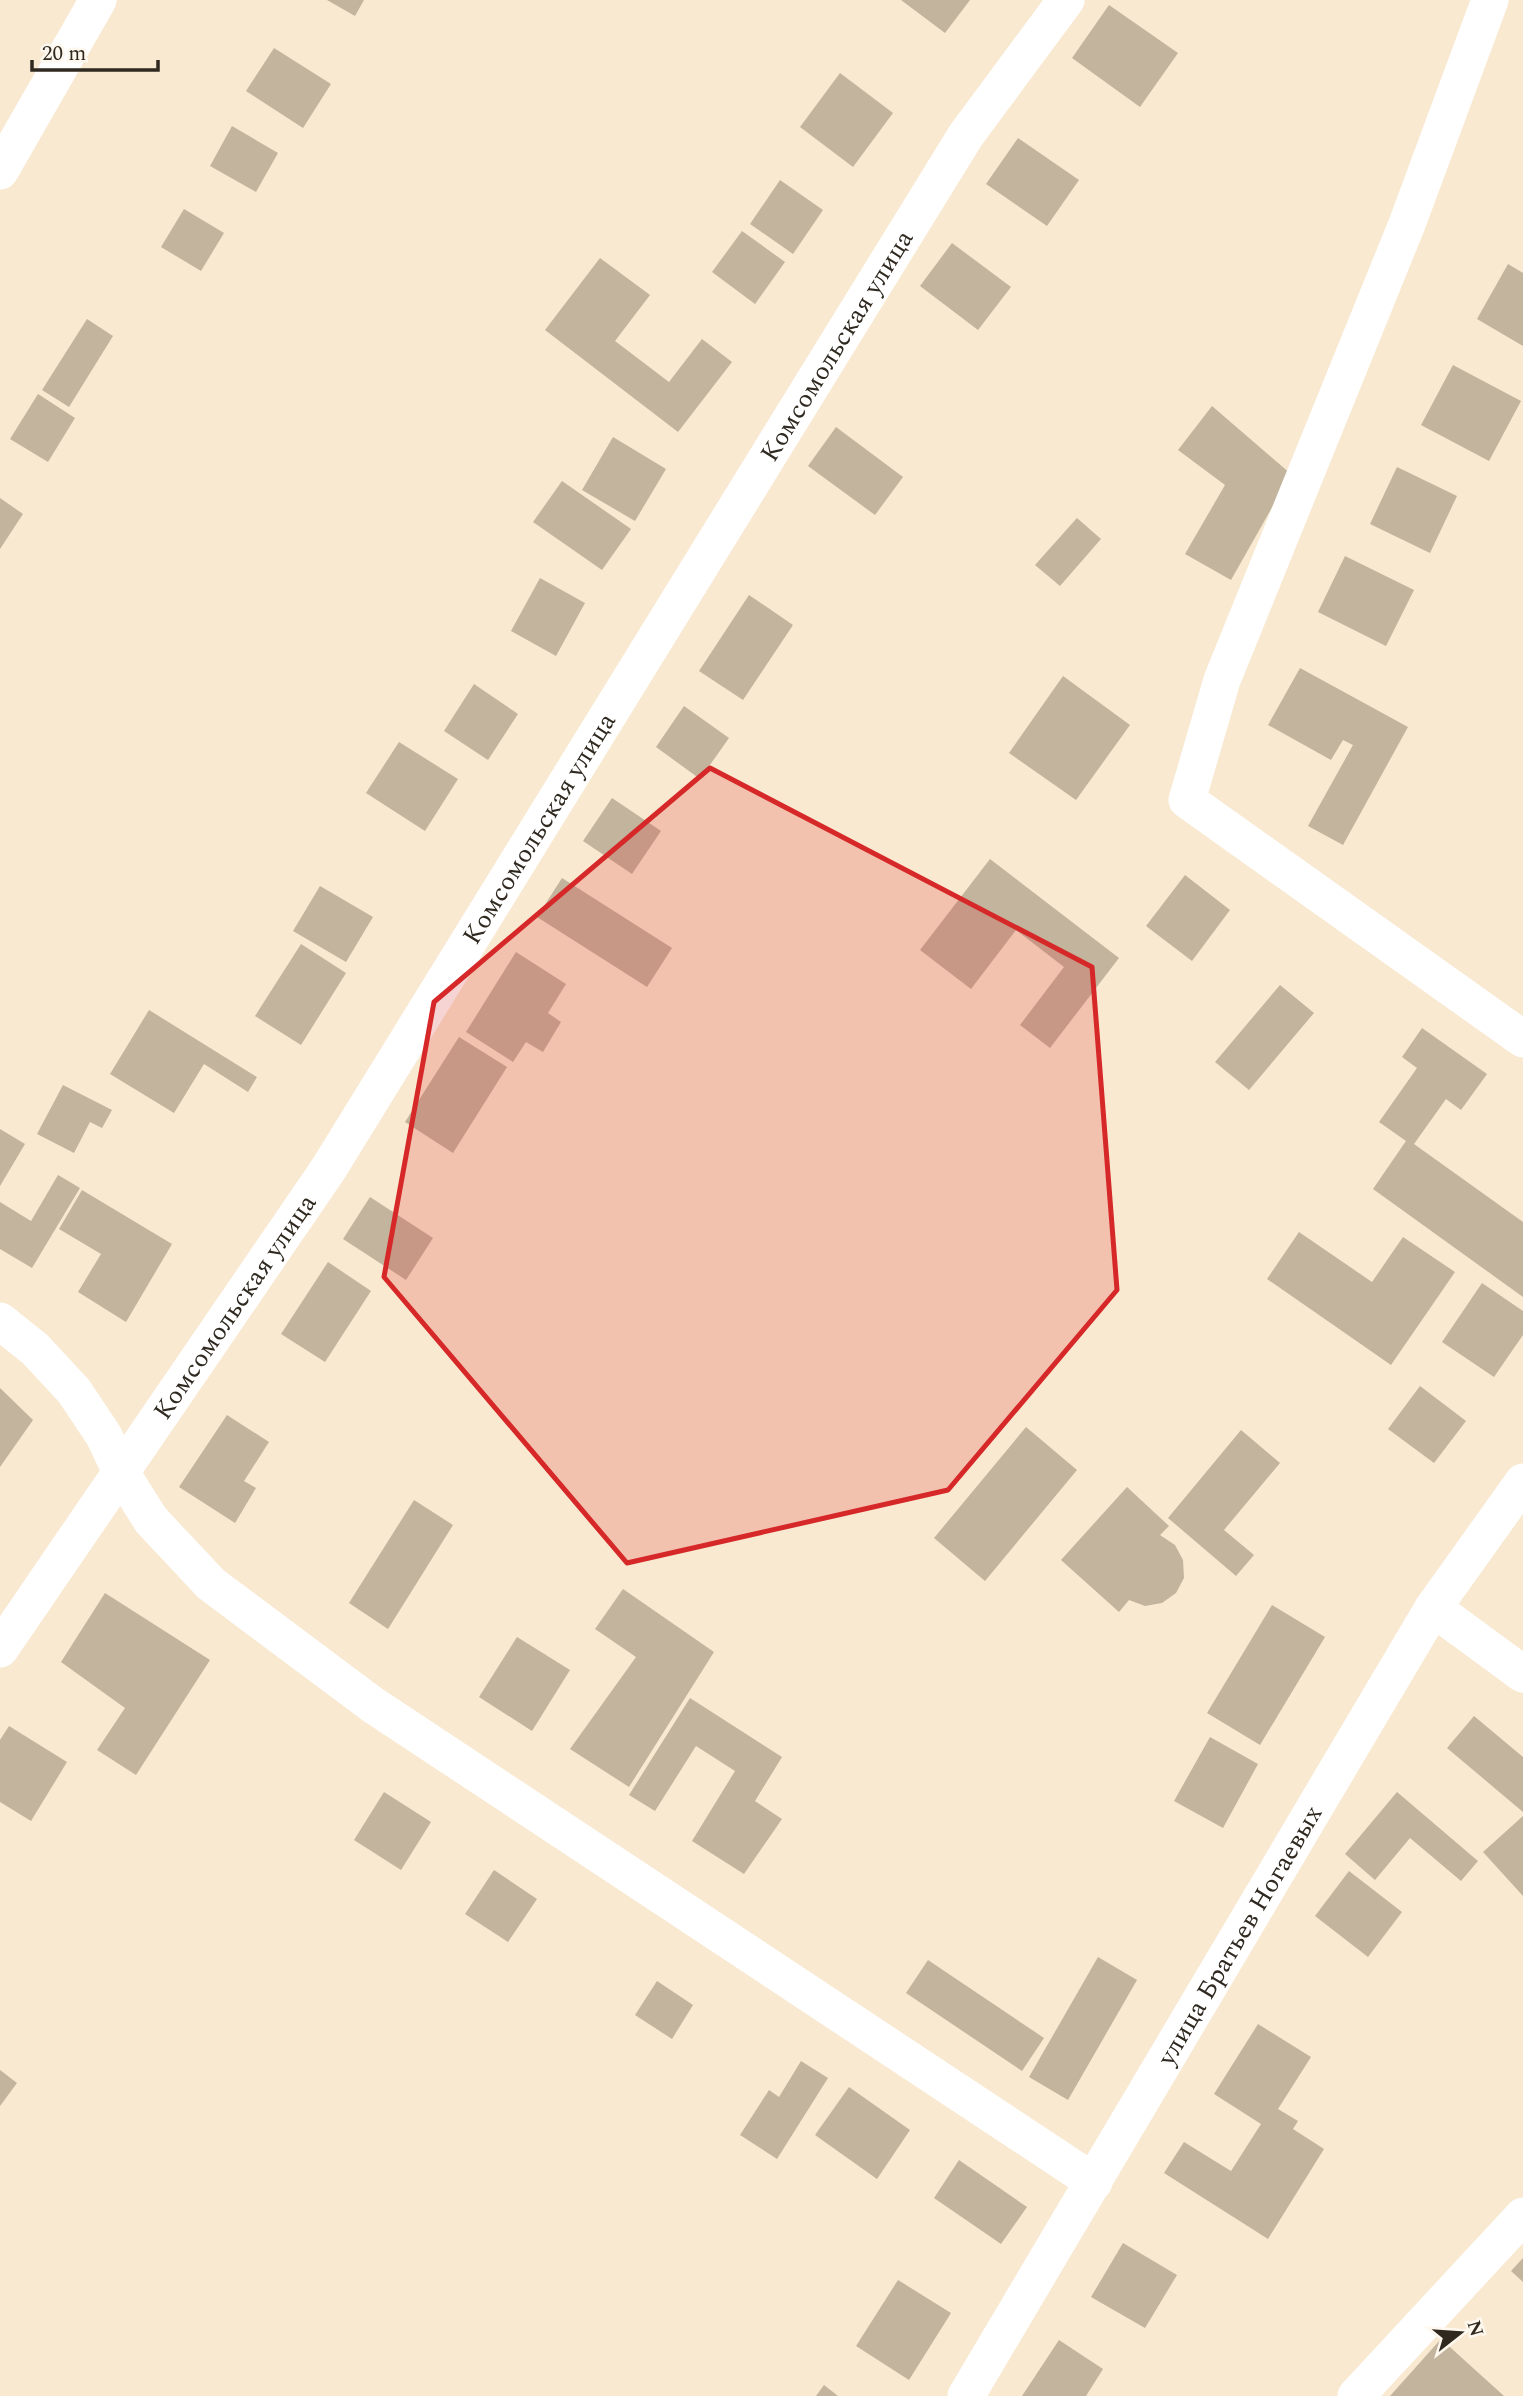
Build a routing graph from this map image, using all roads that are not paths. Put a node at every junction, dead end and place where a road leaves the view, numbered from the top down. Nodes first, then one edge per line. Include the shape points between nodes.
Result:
1 (98, 0) edge
2 (1066, 0) edge
3 (1490, 0) edge
4 (0, 171) edge
5 (1523, 1039) edge
6 (0, 1321) edge
7 (122, 1474) junction
8 (1523, 1482) edge
9 (1433, 1608) junction
10 (0, 1649) edge
11 (1523, 1674) edge
12 (1094, 2182) junction
13 (1523, 2216) edge
14 (966, 2396) edge
15 (1356, 2396) edge

1 - 4 street
2 - 7 street, Комсомольская улица via 966,135 329,1168
3 - 5 street via 1406,224 1222,680 1187,800
6 - 7 street via 35,1349 74,1391
7 - 10 street, Комсомольская улица
7 - 12 street via 151,1520 211,1584 373,1704
8 - 9 street, улица Братьев Ногаевых
9 - 11 street
9 - 12 street, улица Братьев Ногаевых
12 - 14 street, улица Братьев Ногаевых
13 - 15 street

